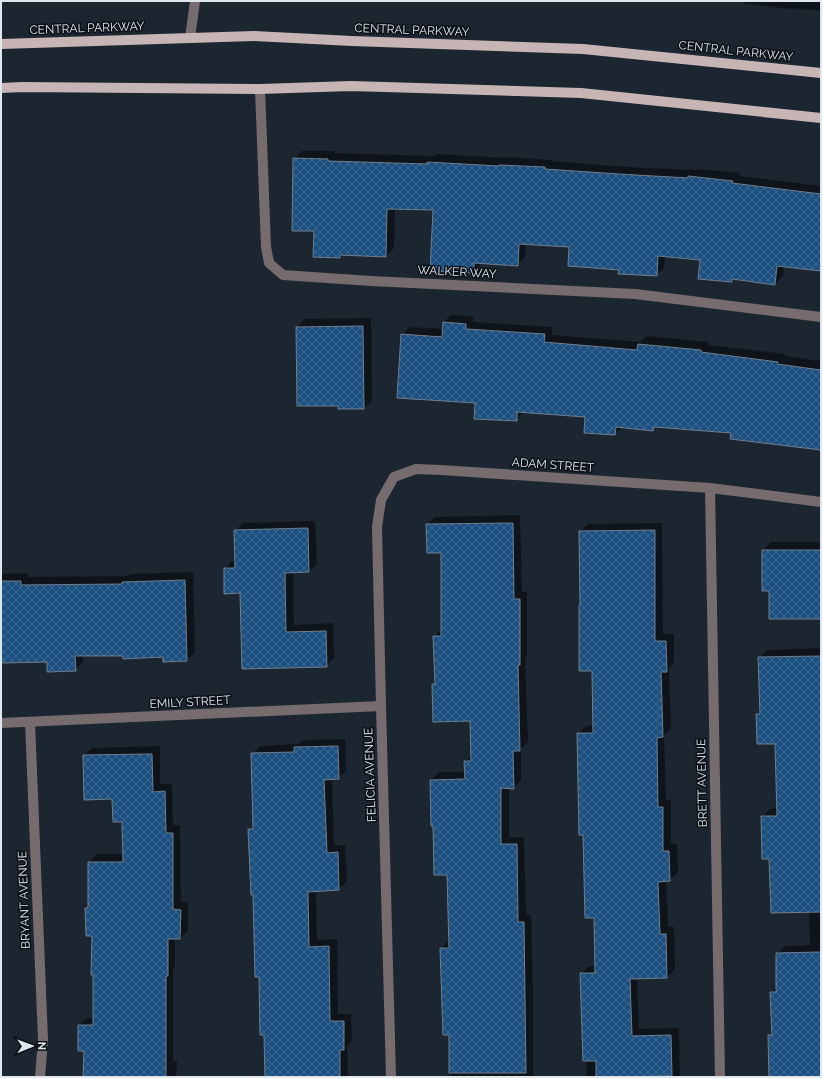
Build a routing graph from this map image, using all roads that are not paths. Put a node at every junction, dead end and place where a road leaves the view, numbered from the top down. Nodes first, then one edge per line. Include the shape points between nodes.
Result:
1 (195, 1) edge
2 (190, 38) junction
3 (1, 44) edge
4 (821, 73) edge
5 (1, 88) edge
6 (260, 89) junction
7 (821, 118) edge
8 (821, 317) edge
9 (394, 477) joint
10 (710, 488) junction
11 (821, 502) edge
12 (381, 706) junction
13 (30, 722) junction
14 (1, 723) edge
15 (40, 1077) edge
16 (391, 1077) edge
17 (720, 1077) edge

1 - 2 street
2 - 3 main road, CENTRAL PARKWAY
2 - 4 main road, CENTRAL PARKWAY via 254,36 583,49
5 - 6 main road
6 - 7 main road via 351,86 580,93
6 - 8 street, WALKER WAY via 266,247 269,263 283,275 635,294
9 - 10 street, ADAM STREET via 416,469
9 - 12 street, FELICIA AVENUE via 381,500 377,528
10 - 11 street, ADAM STREET
10 - 17 street, BRETT AVENUE
12 - 13 street, EMILY STREET
12 - 16 street, FELICIA AVENUE
13 - 14 street, EMILY STREET
13 - 15 street, BRYANT AVENUE via 43,1040

